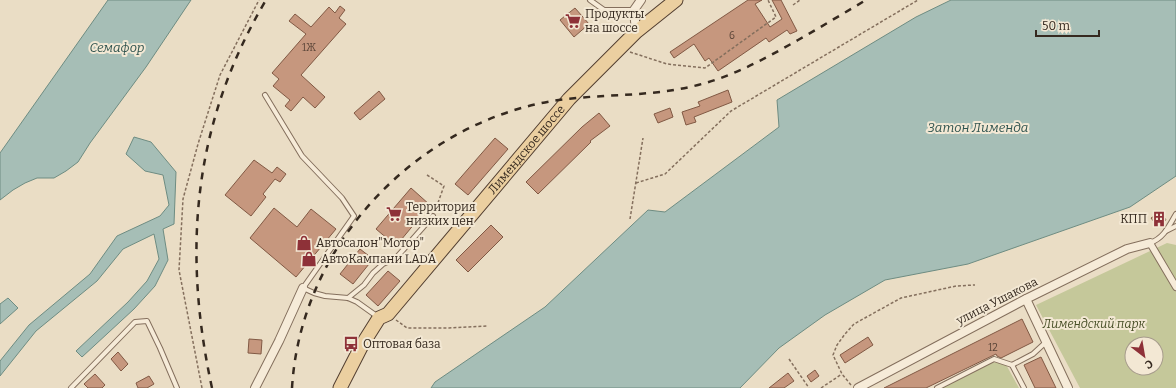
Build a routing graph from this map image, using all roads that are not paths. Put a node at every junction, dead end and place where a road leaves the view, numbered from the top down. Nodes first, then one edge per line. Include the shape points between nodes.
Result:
1 (590, 0) edge
2 (641, 0) edge
3 (676, 0) edge
4 (634, 10) junction
5 (636, 32) junction
6 (265, 95) dead end
7 (1176, 214) edge
8 (433, 216) road end
9 (1176, 226) edge
10 (1166, 232) junction
11 (1150, 243) junction
12 (1176, 287) edge
13 (303, 288) junction
14 (348, 298) junction
15 (1026, 299) junction
16 (384, 316) junction
17 (1046, 342) junction
18 (1012, 365) junction
19 (868, 385) edge
20 (71, 388) edge
21 (177, 388) edge
22 (255, 388) edge
23 (340, 388) edge
24 (858, 388) edge
25 (937, 388) edge
26 (1024, 388) edge
27 (1068, 388) edge

1 - 4 lane via 604,10
2 - 4 street
3 - 5 main road, Лимендское шоссе
4 - 5 street
5 - 16 main road, Лимендское шоссе via 569,99
6 - 13 lane via 302,156 342,198 354,216
7 - 10 lane
8 - 14 lane via 396,258 384,264
9 - 10 lane
10 - 11 lane
11 - 12 street
11 - 15 street, улица Ушакова via 1127,249
13 - 14 lane via 325,296
13 - 22 street
14 - 16 lane
15 - 17 street
15 - 19 street, улица Ушакова
16 - 23 main road, Лимендское шоссе via 362,345
17 - 18 lane via 1033,354
17 - 27 street
18 - 25 lane via 994,359
18 - 26 lane
19 - 24 street, улица Ушакова
20 - 21 lane via 135,322 146,321

